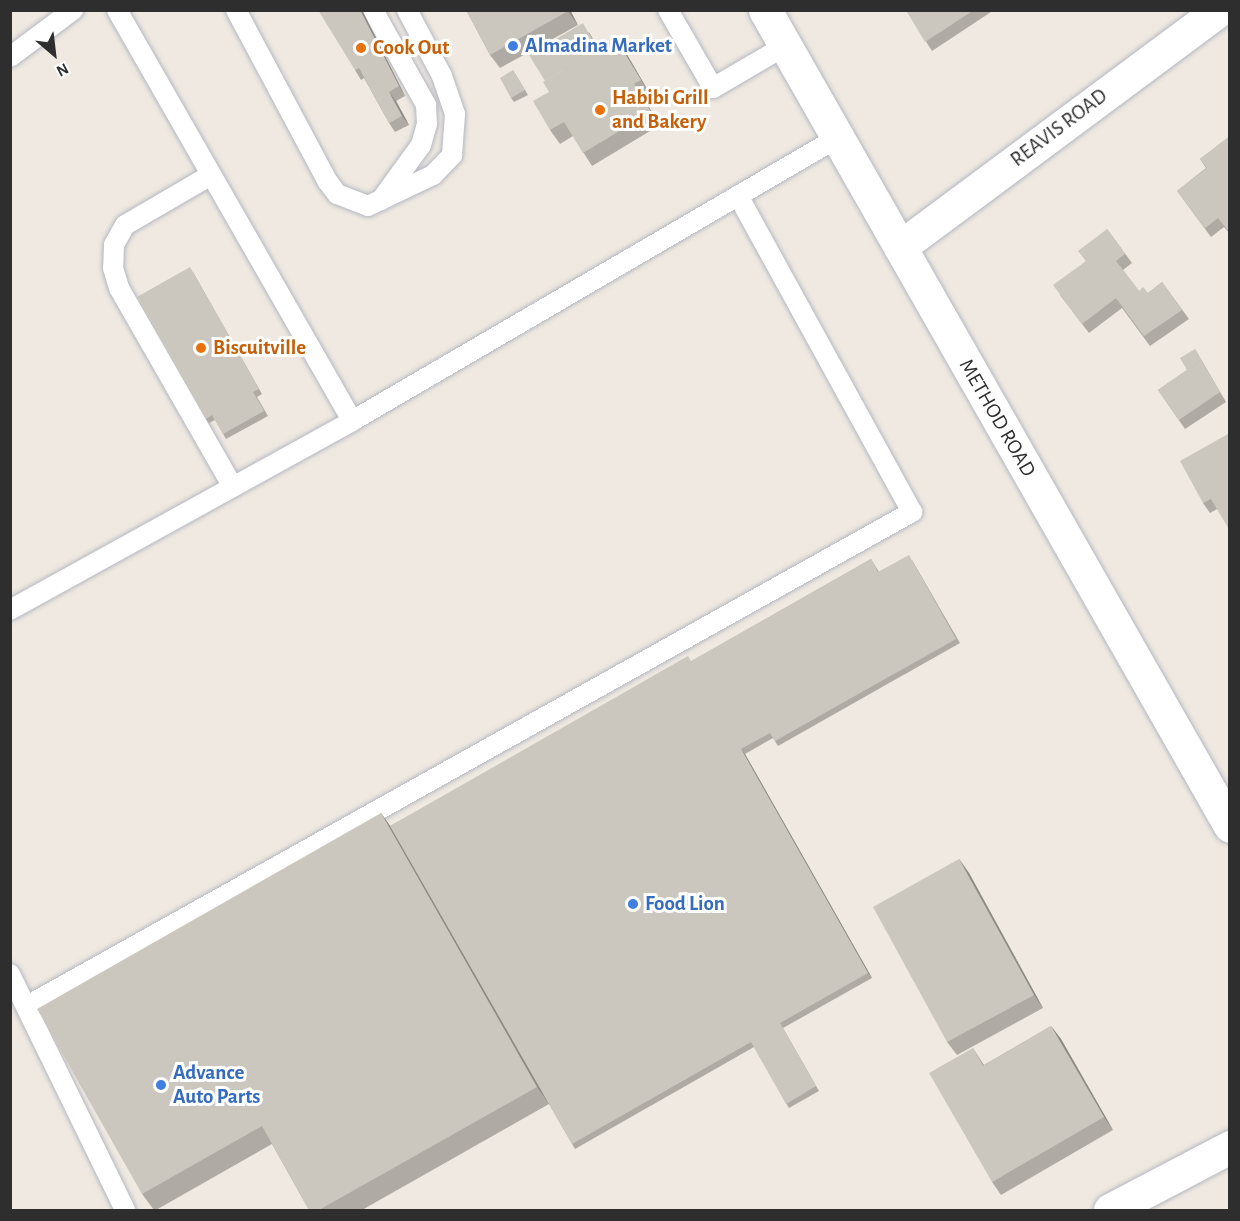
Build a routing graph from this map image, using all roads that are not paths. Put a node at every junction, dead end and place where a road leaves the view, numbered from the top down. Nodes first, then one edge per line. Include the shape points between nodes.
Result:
1 (73, 10) edge
2 (117, 10) edge
3 (236, 10) edge
4 (373, 10) edge
5 (407, 10) edge
6 (765, 10) edge
7 (1219, 10) edge
8 (670, 11) edge
9 (785, 46) junction
10 (10, 57) edge
11 (837, 138) junction
12 (211, 175) junction
13 (738, 196) junction
14 (378, 204) junction
15 (900, 247) junction
16 (352, 421) junction
17 (233, 487) junction
18 (10, 610) edge
19 (1230, 826) edge
20 (10, 974) edge
21 (27, 1006) junction
22 (1230, 1147) edge
23 (125, 1210) edge
24 (1110, 1210) edge

1 - 10 lane
2 - 12 lane
3 - 14 lane via 328,182 355,204
4 - 14 lane via 426,105 427,124 421,145
5 - 14 lane via 442,76 456,133 452,155 433,175
6 - 9 street, METHOD ROAD
7 - 15 street, REAVIS ROAD
8 - 9 lane via 713,88
9 - 11 street, METHOD ROAD
11 - 13 lane
11 - 15 street, METHOD ROAD
12 - 16 lane
12 - 17 lane via 125,225 114,245 113,268 119,288
13 - 16 lane
13 - 21 lane via 912,512
15 - 19 street, METHOD ROAD
16 - 17 lane
17 - 18 lane
20 - 21 lane
21 - 23 lane
22 - 24 street

